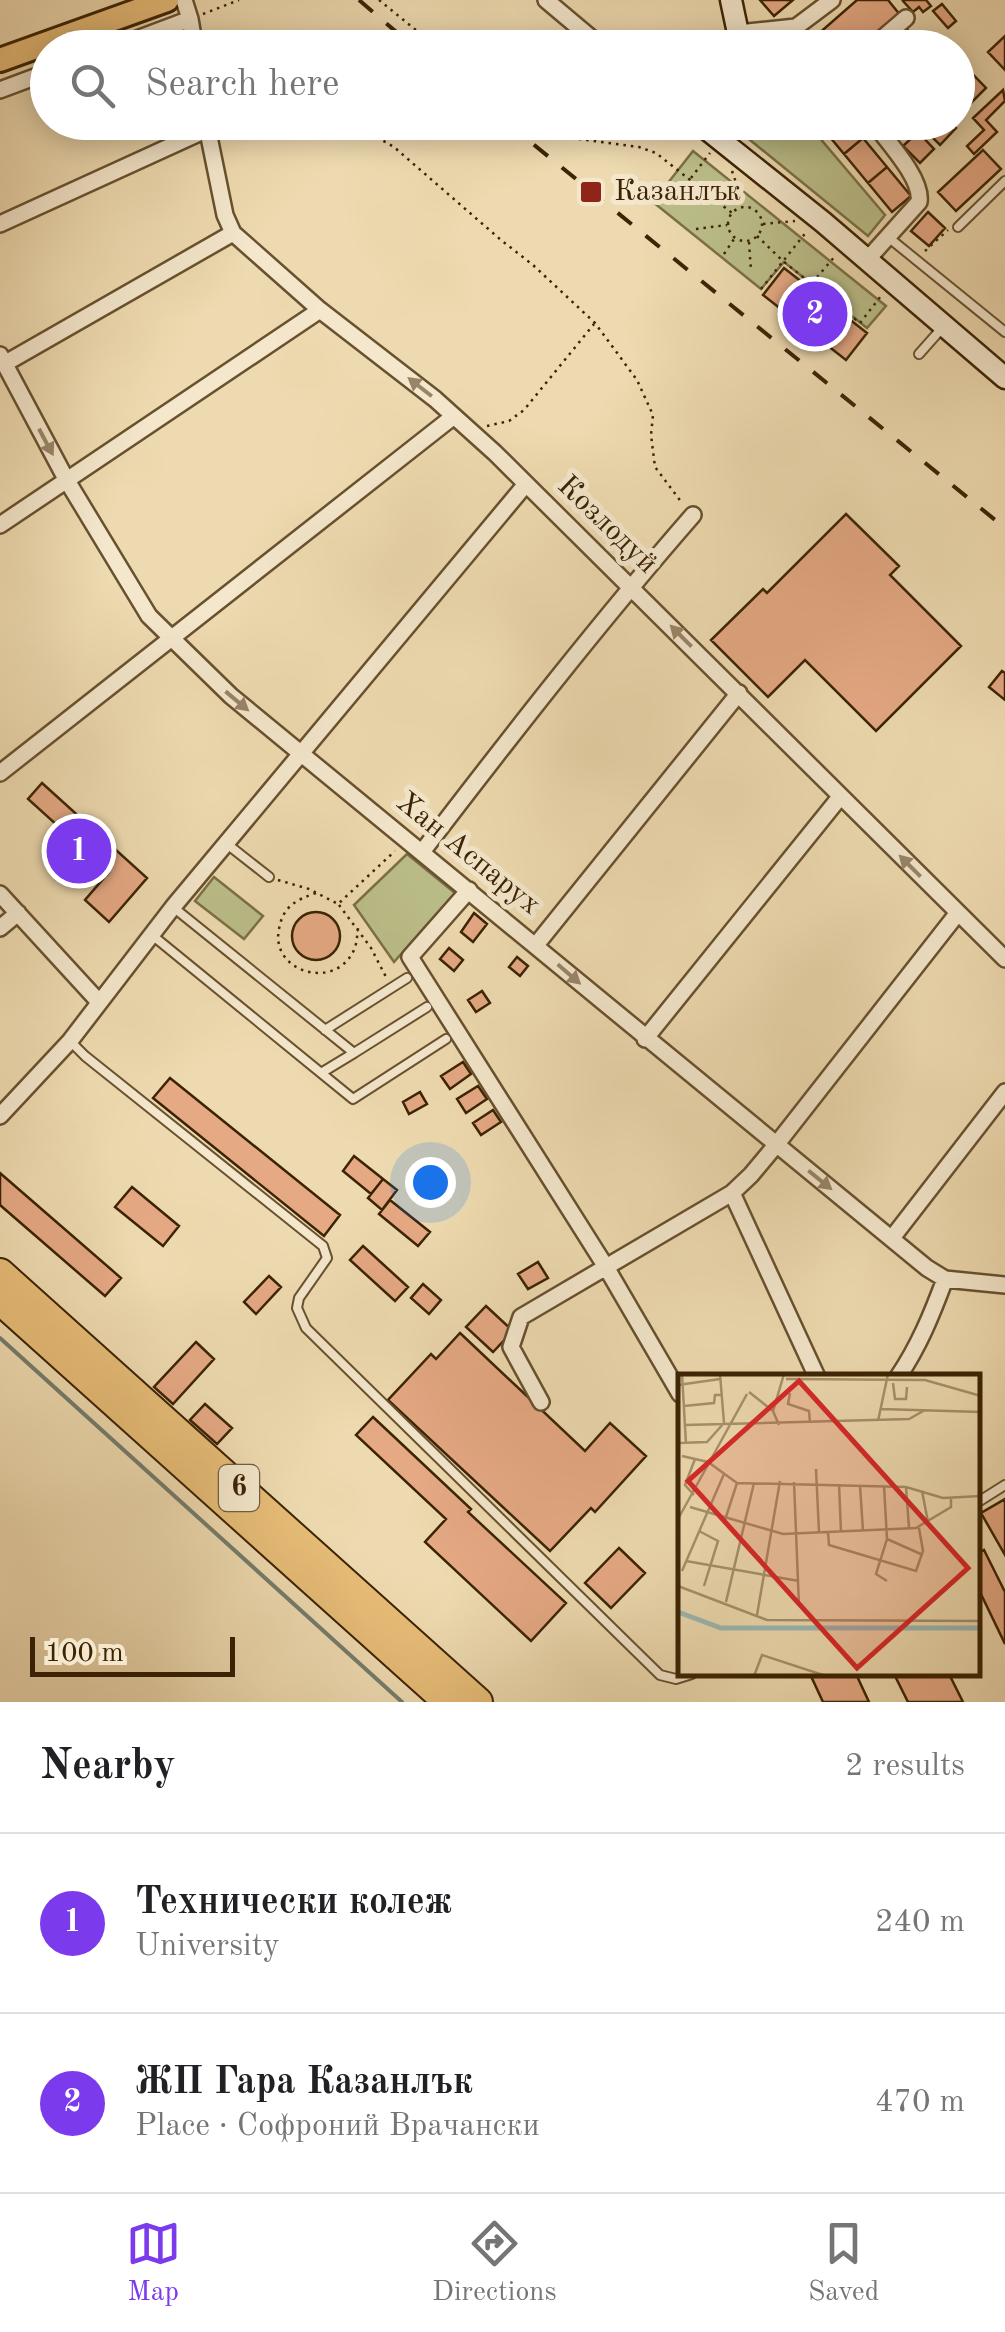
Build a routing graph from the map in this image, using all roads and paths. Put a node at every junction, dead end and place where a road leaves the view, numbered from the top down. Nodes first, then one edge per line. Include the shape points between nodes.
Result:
1 (167, 0) edge
2 (184, 0) edge
3 (238, 0) edge
4 (379, 0) edge
5 (546, 0) edge
6 (732, 0) edge
7 (832, 0) edge
8 (906, 18) dead end
9 (190, 19) junction
10 (84, 30) edge
11 (161, 30) edge
12 (192, 30) edge
13 (416, 30) edge
14 (582, 30) edge
15 (735, 30) edge
16 (782, 30) edge
17 (892, 30) edge
18 (30, 49) edge
19 (0, 60) edge
20 (30, 79) edge
21 (0, 90) edge
22 (177, 140) edge
23 (210, 140) edge
24 (382, 140) edge
25 (586, 140) edge
26 (703, 140) edge
27 (722, 140) edge
28 (886, 140) edge
29 (732, 173) dead end
30 (690, 179) junction
31 (1005, 181) edge
32 (744, 208) junction
33 (732, 213) junction
34 (817, 218) junction
35 (0, 224) edge
36 (728, 224) junction
37 (762, 224) junction
38 (958, 226) dead end
39 (696, 229) dead end
40 (946, 231) dead end
41 (232, 233) junction
42 (757, 236) junction
43 (888, 236) junction
44 (735, 238) junction
45 (748, 240) junction
46 (846, 243) junction
47 (724, 254) dead end
48 (915, 258) junction
49 (867, 260) junction
50 (783, 261) junction
51 (751, 271) dead end
52 (811, 284) junction
53 (892, 284) junction
54 (761, 288) dead end
55 (320, 310) junction
56 (595, 322) junction
57 (943, 327) junction
58 (1005, 332) edge
59 (919, 354) dead end
60 (2, 360) edge
61 (1005, 378) edge
62 (454, 416) junction
63 (66, 480) junction
64 (526, 484) junction
65 (693, 515) joint
66 (0, 524) edge
67 (631, 586) junction
68 (170, 638) junction
69 (739, 693) junction
70 (303, 754) junction
71 (0, 773) edge
72 (840, 796) junction
73 (408, 840) junction
74 (227, 844) junction
75 (422, 852) junction
76 (268, 878) joint
77 (469, 890) junction
78 (0, 894) edge
79 (316, 894) junction
80 (338, 904) junction
81 (173, 907) junction
82 (18, 913) junction
83 (958, 914) junction
84 (0, 928) edge
85 (358, 928) junction
86 (152, 935) junction
87 (536, 945) junction
88 (1005, 958) edge
89 (407, 978) dead end
90 (392, 988) junction
91 (99, 1002) junction
92 (426, 1008) dead end
93 (325, 1030) junction
94 (446, 1039) dead end
95 (645, 1039) junction
96 (70, 1041) junction
97 (354, 1053) junction
98 (321, 1074) junction
99 (1005, 1092) edge
100 (0, 1116) edge
101 (776, 1144) junction
102 (732, 1192) junction
103 (892, 1238) junction
104 (606, 1267) junction
105 (0, 1273) edge
106 (945, 1279) junction
107 (1005, 1285) edge
108 (0, 1300) edge
109 (816, 1374) edge
110 (900, 1374) edge
111 (678, 1391) edge
112 (541, 1402) dead end
113 (1005, 1485) edge
114 (980, 1501) edge
115 (682, 1677) edge
116 (448, 1702) edge
117 (478, 1702) edge

1 - 10 main road
2 - 9 street
3 - 9 path
4 - 13 path
5 - 14 street
6 - 15 street
7 - 16 street
8 - 17 street
9 - 11 street
9 - 12 street
18 - 19 main road
20 - 21 street
22 - 35 street
23 - 41 street
24 - 56 path
25 - 30 path via 656,153
26 - 30 path
27 - 34 street
28 - 43 street via 921,194
29 - 32 path
30 - 33 path
31 - 38 lane
32 - 33 path
32 - 37 path via 755,210
33 - 36 path
34 - 37 path
34 - 46 street
34 - 50 path
36 - 39 path
36 - 44 path
37 - 42 path
40 - 48 path
41 - 55 street, Козлодуй
41 - 60 street
42 - 45 path
42 - 50 path
43 - 48 lane
43 - 49 street
44 - 45 path
44 - 47 path
45 - 51 path
46 - 49 street
46 - 52 path
48 - 58 lane
49 - 53 street
50 - 52 path
50 - 54 path
52 - 53 path via 860,323
53 - 57 street
62 -> 55 street, Козлодуй
55 - 63 street
56 - 62 path via 509,421 476,427
56 - 65 path via 653,414 655,467
57 - 59 lane
57 - 61 street
60 -> 63 street, Хан Аспарух
62 - 64 street, Козлодуй
62 - 68 street
63 - 66 street
63 - 68 street, Хан Аспарух via 149,616
64 - 67 street, Козлодуй
64 - 70 street
65 - 67 street
69 -> 67 street, Козлодуй
67 - 75 street
68 -> 70 street, Хан Аспарух
68 - 71 street
69 - 72 street, Козлодуй
69 - 87 street
70 - 73 street, Хан Аспарух
70 - 74 street
83 -> 72 street, Козлодуй
72 - 95 street
73 - 75 street, Хан Аспарух
73 - 80 path
74 - 76 lane
74 - 81 street
75 - 77 street, Хан Аспарух
76 - 79 path
77 - 87 street, Хан Аспарух
77 - 104 street via 410,957
78 - 82 street
79 - 80 path
79 - 85 path via 296,900 282,915 277,936 284,957 300,970 322,974 342,967 355,950
80 - 85 path
81 - 86 street
81 - 93 lane
82 - 84 street
82 - 91 street
83 - 88 street, Козлодуй
83 - 101 street
85 - 90 path
86 - 91 street
86 - 98 lane
87 -> 95 street, Хан Аспарух
89 - 90 lane
90 - 93 lane
91 - 96 street
92 - 97 lane
93 - 97 lane
94 - 98 lane via 352,1099
95 - 101 street, Хан Аспарух
96 - 100 street
96 - 115 lane via 322,1246 327,1258 299,1298 306,1328 660,1675
97 - 98 lane
99 - 103 street
101 - 102 street
101 -> 103 street, Хан Аспарух
102 - 104 street
102 - 109 street
103 - 106 street, Хан Аспарух
104 - 111 street
104 - 112 street via 520,1316 511,1347
105 - 117 highway, 6
106 - 107 street
106 - 110 street
108 - 116 highway, 6
113 - 114 lane

